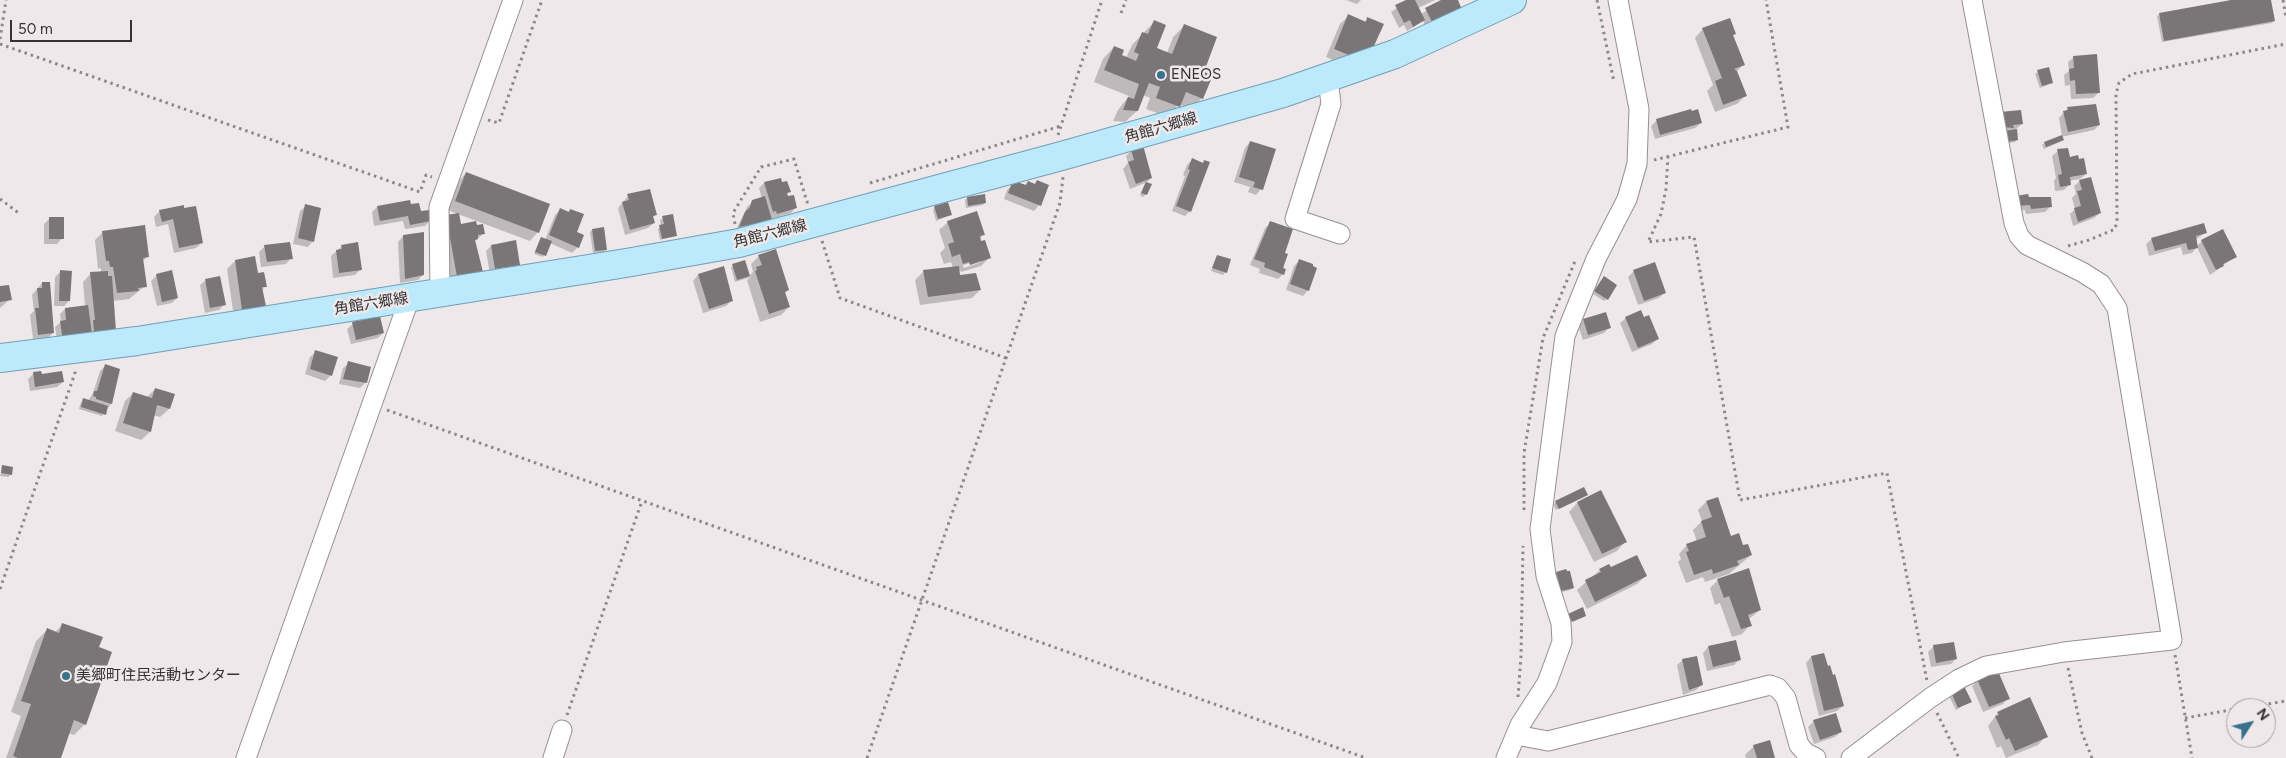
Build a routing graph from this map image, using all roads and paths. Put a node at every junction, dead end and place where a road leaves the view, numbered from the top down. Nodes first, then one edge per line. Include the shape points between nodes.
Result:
1 (6, 0) edge
2 (513, 0) edge
3 (542, 0) edge
4 (1102, 0) edge
5 (1126, 0) edge
6 (1512, 0) edge
7 (1618, 0) edge
8 (1766, 0) edge
9 (1972, 0) edge
10 (2283, 0) edge
11 (1121, 13) dead end
12 (2286, 18) edge
13 (0, 39) edge
14 (0, 44) edge
15 (2286, 44) edge
16 (1328, 79) junction
17 (473, 115) junction
18 (1061, 126) junction
19 (1668, 156) junction
20 (1058, 157) junction
21 (1637, 164) junction
22 (450, 183) junction
23 (863, 185) dead end
24 (0, 199) edge
25 (816, 211) junction
26 (20, 214) dead end
27 (1340, 234) dead end
28 (739, 243) junction
29 (2040, 253) junction
30 (440, 293) junction
31 (410, 297) junction
32 (82, 348) junction
33 (0, 358) edge
34 (1006, 358) junction
35 (372, 405) junction
36 (642, 501) junction
37 (0, 589) edge
38 (922, 600) junction
39 (2172, 640) junction
40 (2064, 652) junction
41 (1930, 698) junction
42 (2226, 711) edge
43 (2185, 718) junction
44 (562, 730) joint
45 (1516, 735) junction
46 (246, 758) edge
47 (553, 758) edge
48 (867, 758) edge
49 (1366, 758) edge
50 (1506, 758) edge
51 (1816, 758) edge
52 (1851, 758) edge
53 (1959, 758) edge
54 (2092, 758) edge
55 (2192, 758) edge

1 - 13 path
2 - 17 street
3 - 17 path via 499,123
4 - 18 path
5 - 11 path
6 - 16 main road, 角館六郷線 via 1395,54
7 - 21 street via 1639,108
8 - 19 path via 1788,128
9 - 29 street via 2014,223 2023,241
10 - 12 path
14 - 22 path via 420,192 426,175
15 - 29 path via 2132,74 2119,83 2116,94 2115,230
16 - 20 main road, 角館六郷線
16 - 27 street via 1331,104 1295,219
17 - 22 street
18 - 20 path
18 - 23 path
19 - 21 path
19 - 41 path via 1661,214 1648,242 1694,237 1740,500 1887,473
20 - 25 main road, 角館六郷線
20 - 34 path via 1060,203
21 - 45 street via 1627,199 1596,259 1566,336 1540,529 1546,576 1561,623 1562,642 1547,683
22 - 30 street via 439,207
24 - 26 path
25 - 28 main road, 角館六郷線
25 - 28 path via 807,202 794,159 761,167 733,213
25 - 34 path via 840,298
28 - 30 main road, 角館六郷線
29 - 39 street via 2101,284 2117,308
30 - 31 main road, 角館六郷線
31 - 32 main road, 角館六郷線
31 - 35 street
32 - 33 main road, 角館六郷線
32 - 37 path
34 - 38 path
35 - 36 path
35 - 46 street
36 - 38 path
36 - 44 path
38 - 48 path
38 - 49 path
39 - 40 street
39 - 43 path
40 - 41 street via 1986,666
40 - 54 path via 2082,732
41 - 52 street
41 - 53 path
42 - 43 path
43 - 55 path
44 - 47 street
45 - 50 street
45 - 51 street via 1548,742 1770,685 1778,688 1786,698 1799,744

